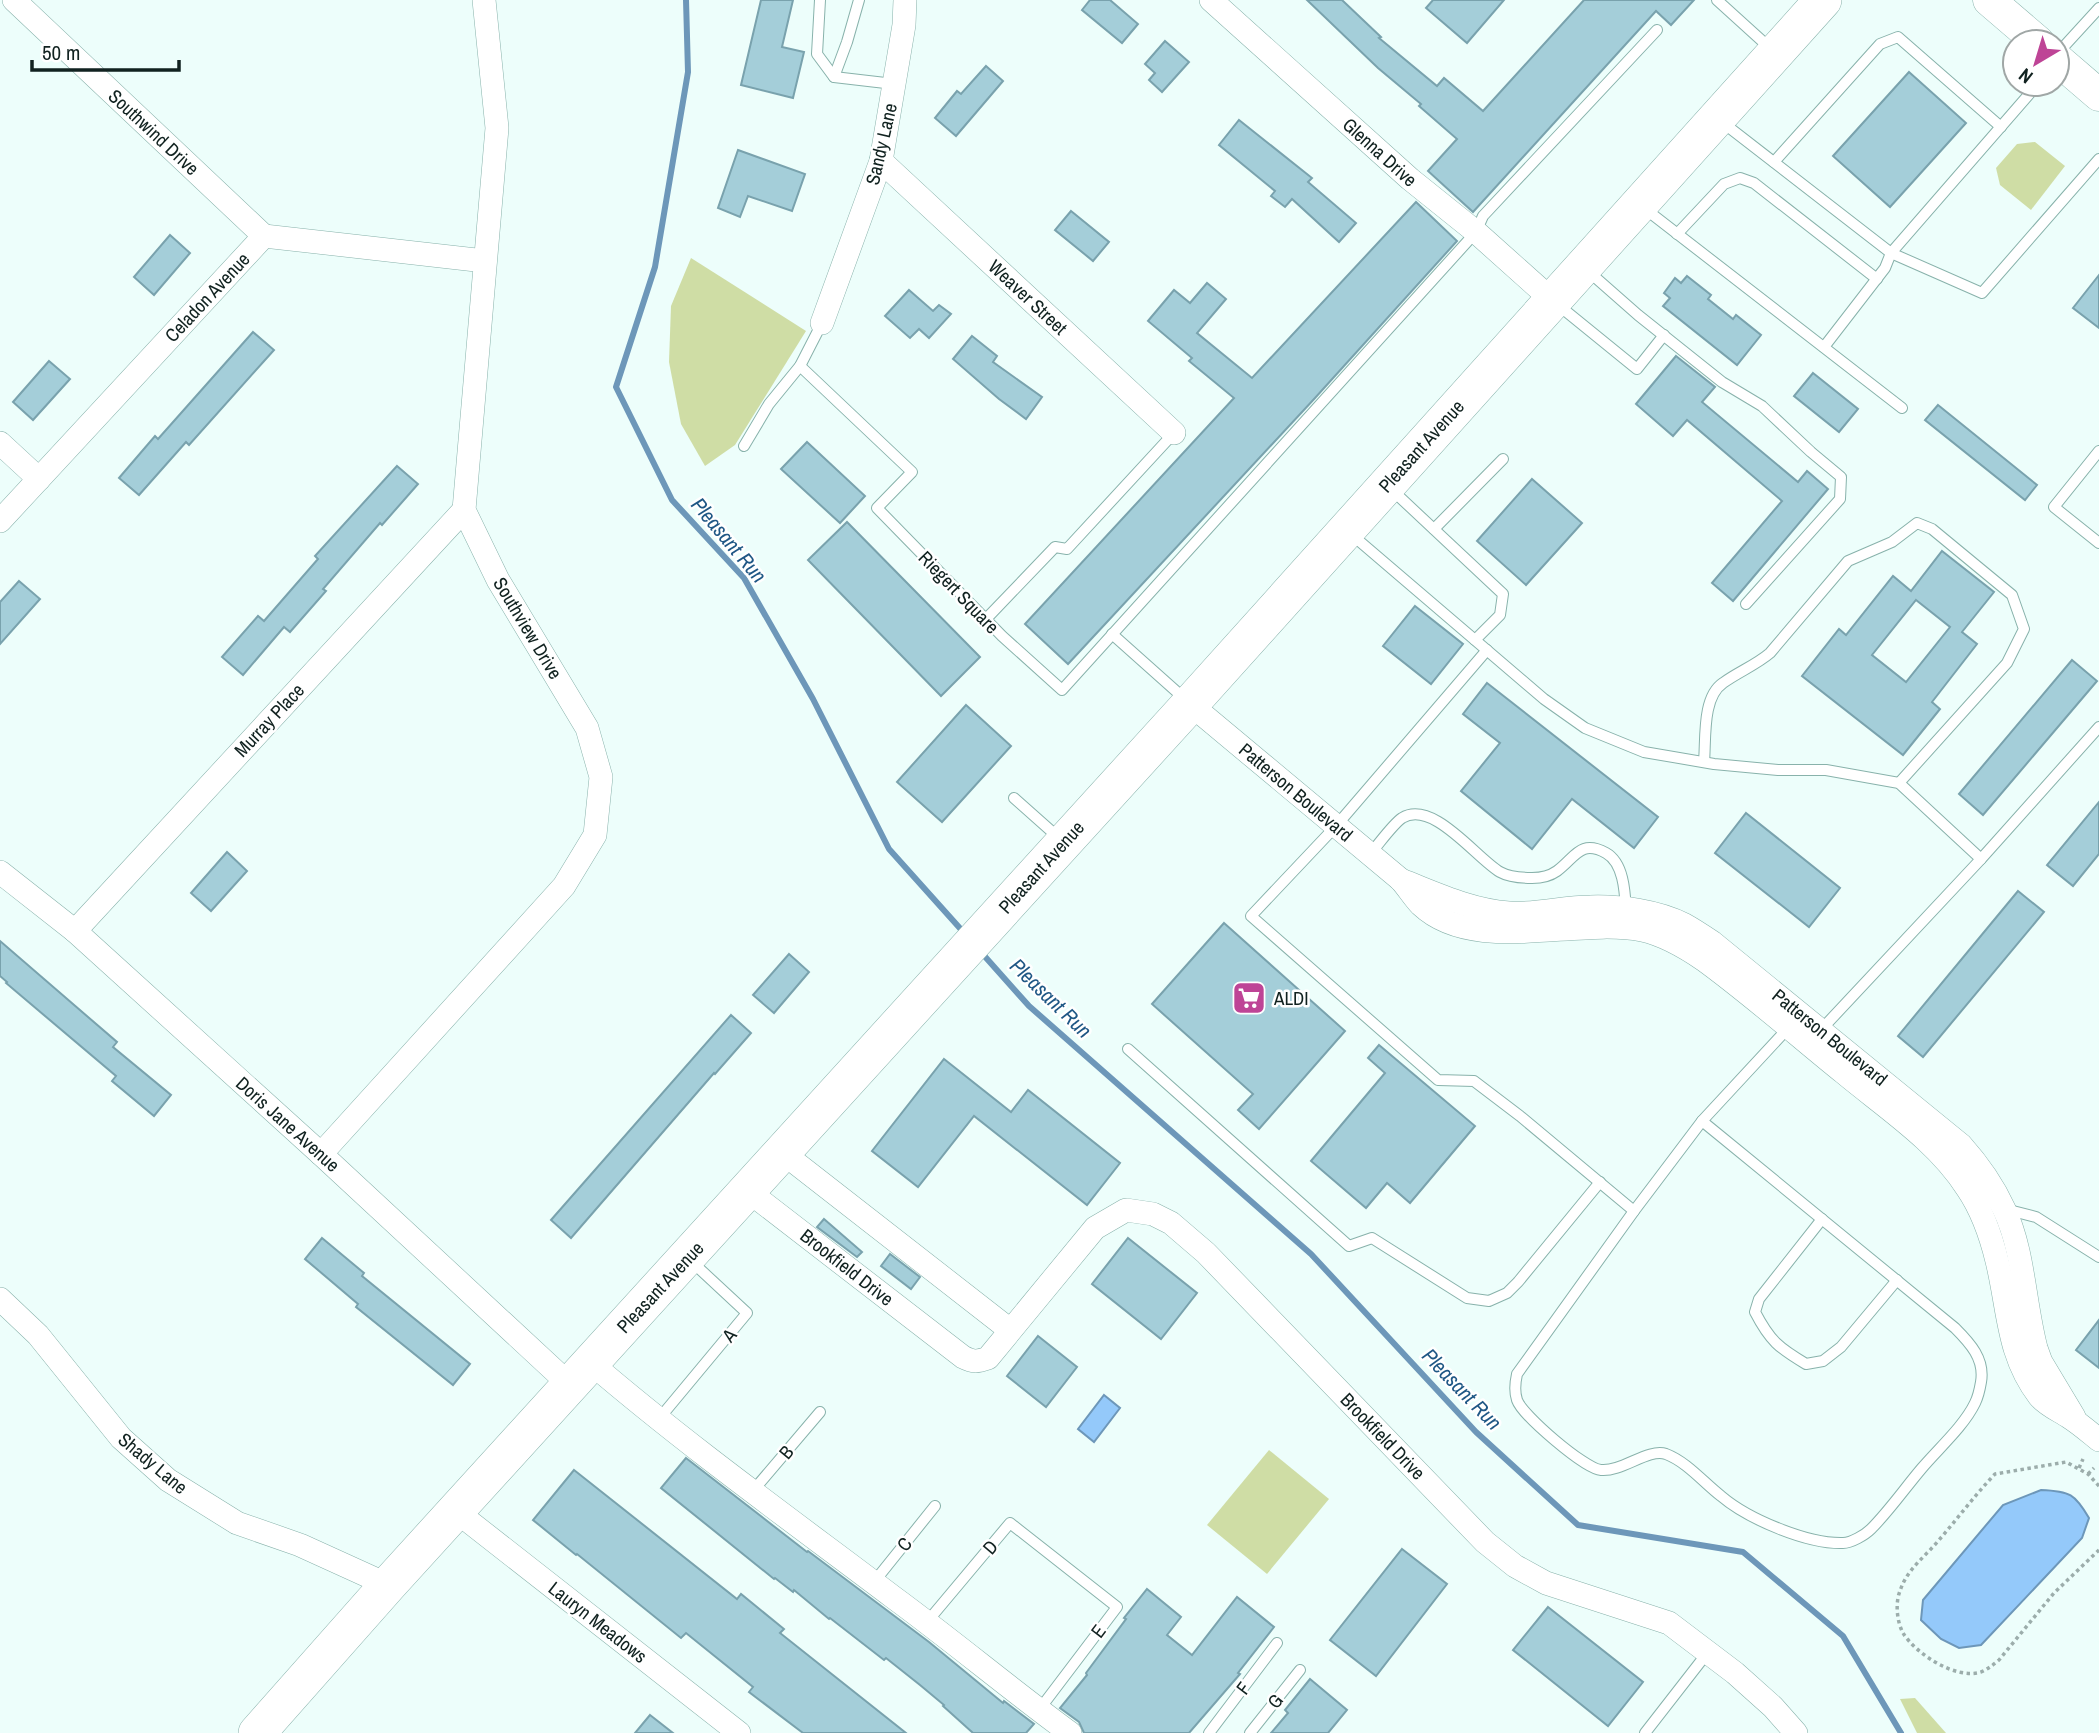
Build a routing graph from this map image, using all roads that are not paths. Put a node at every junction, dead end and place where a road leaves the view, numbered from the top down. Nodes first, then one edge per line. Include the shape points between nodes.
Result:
1 (14, 0) edge
2 (484, 0) edge
3 (820, 0) edge
4 (859, 0) edge
5 (905, 0) edge
6 (1211, 0) edge
7 (1717, 0) edge
8 (1823, 0) edge
9 (1989, 0) edge
10 (2099, 8) edge
11 (2022, 28) edge
12 (1657, 30) dead end
13 (2071, 41) edge
14 (1776, 53) junction
15 (2071, 70) edge
16 (834, 77) junction
17 (894, 84) junction
18 (2099, 95) edge
19 (2026, 98) edge
20 (1717, 118) junction
21 (2001, 127) junction
22 (2099, 159) edge
23 (881, 161) junction
24 (1774, 162) junction
25 (1639, 204) junction
26 (1476, 232) junction
27 (1677, 234) junction
28 (264, 236) junction
29 (1891, 253) junction
30 (485, 261) junction
31 (1583, 266) junction
32 (1877, 279) junction
33 (1552, 300) junction
34 (822, 323) joint
35 (1664, 335) junction
36 (1824, 347) junction
37 (800, 366) junction
38 (1902, 408) dead end
39 (1174, 433) joint
40 (0, 443) edge
41 (744, 446) dead end
42 (2099, 451) edge
43 (1503, 459) dead end
44 (38, 479) junction
45 (1386, 484) junction
46 (464, 510) junction
47 (0, 521) edge
48 (1434, 529) junction
49 (1346, 530) junction
50 (2099, 543) edge
51 (1746, 604) dead end
52 (986, 620) junction
53 (1112, 634) junction
54 (1475, 640) junction
55 (1487, 650) junction
56 (1190, 704) junction
57 (2099, 727) edge
58 (1704, 762) junction
59 (1899, 783) junction
60 (1014, 798) dead end
61 (1336, 827) junction
62 (1064, 842) junction
63 (1370, 854) junction
64 (1980, 859) junction
65 (0, 872) edge
66 (1626, 919) junction
67 (75, 931) junction
68 (1795, 1021) junction
69 (1815, 1037) junction
70 (1128, 1049) dead end
71 (1702, 1121) junction
72 (783, 1153) junction
73 (321, 1154) junction
74 (1600, 1182) junction
75 (748, 1191) junction
76 (2005, 1209) junction
77 (1634, 1210) junction
78 (1822, 1219) junction
79 (2099, 1257) edge
80 (688, 1258) junction
81 (1897, 1280) junction
82 (0, 1299) edge
83 (1010, 1330) junction
84 (580, 1374) junction
85 (820, 1412) dead end
86 (658, 1420) junction
87 (2077, 1423) junction
88 (2099, 1440) edge
89 (752, 1492) junction
90 (935, 1506) dead end
91 (457, 1512) junction
92 (1063, 1565) joint
93 (874, 1582) junction
94 (388, 1585) junction
95 (927, 1622) junction
96 (1278, 1643) dead end
97 (1708, 1652) junction
98 (1300, 1670) dead end
99 (1039, 1710) junction
100 (257, 1733) edge
101 (739, 1733) edge
102 (1070, 1733) edge
103 (1209, 1733) edge
104 (1250, 1733) edge
105 (1645, 1733) edge
106 (1796, 1733) edge

1 - 28 street, Southwind Drive
2 - 30 street via 497,128
3 - 16 lane via 817,54
4 - 16 lane
5 - 17 street, Sandy Lane
6 - 26 street, Glenna Drive via 1410,179
7 - 14 lane
8 - 14 main road, Pleasant Avenue
9 - 11 street
10 - 13 lane
12 - 26 lane via 1482,216
14 - 20 main road, Pleasant Avenue
15 - 18 street
16 - 17 lane
17 - 23 street, Sandy Lane
19 - 21 lane
20 - 24 lane
20 - 25 main road, Pleasant Avenue
21 - 24 lane via 1898,37 1880,44
21 - 29 lane
22 - 29 lane via 1982,293
23 - 34 street, Sandy Lane
23 - 39 street, Weaver Street
24 - 29 lane
25 - 27 lane
25 - 31 main road, Pleasant Avenue
26 - 33 street, Glenna Drive
26 - 53 lane
27 - 32 lane via 1724,184 1740,178 1754,183
27 - 36 lane
28 - 30 street, Celadon Avenue
28 - 44 street, Celadon Avenue
29 - 32 lane
30 - 46 street
31 - 33 main road, Pleasant Avenue
31 - 35 lane
32 - 36 lane
33 - 35 lane via 1637,369
33 - 45 main road, Pleasant Avenue
34 - 37 lane
35 - 51 lane via 1722,382 1762,406 1841,477 1840,499
36 - 38 lane
37 - 41 lane via 769,404
37 - 52 lane, Riegert Square via 912,472 877,508
39 - 52 lane via 1067,549 1055,547
40 - 44 street
42 - 50 lane via 2054,507
43 - 48 lane
44 - 47 street, Celadon Avenue
45 - 48 lane
45 - 49 main road, Pleasant Avenue
46 - 67 street, Murray Place
46 - 73 street, Southview Drive via 498,580 587,728 601,777 594,835 564,886
48 - 54 lane via 1503,593 1500,615
49 - 54 lane
49 - 56 main road, Pleasant Avenue
52 - 53 lane, Riegert Square via 1062,690
53 - 56 lane
54 - 55 lane
55 - 58 lane via 1585,728 1644,752
55 - 61 lane
56 - 61 street, Patterson Boulevard
56 - 62 main road, Pleasant Avenue
57 - 64 lane
58 - 59 lane via 1825,770
58 - 59 lane via 1713,692 1770,653 1848,561 1892,542 1917,523 1932,529 2012,596 2024,629 2007,663
59 - 64 lane
60 - 62 lane
61 - 63 street, Patterson Boulevard
61 - 74 lane via 1251,916 1438,1080 1474,1081
62 - 72 main road, Pleasant Avenue
63 - 66 street, Patterson Boulevard via 1401,880 1422,906 1471,930 1595,927
63 - 66 lane via 1402,819 1415,814 1439,822 1501,872 1516,877 1545,876 1556,872 1577,851 1597,848 1611,855 1618,867
64 - 69 lane
65 - 67 street, Doris Jane Avenue
66 - 68 street, Patterson Boulevard via 1684,947
67 - 73 street, Doris Jane Avenue
68 - 69 street, Patterson Boulevard
68 - 71 lane
69 - 76 street, Patterson Boulevard via 1961,1145 1980,1166
69 - 87 street, Patterson Boulevard via 1954,1169 1988,1231 2016,1356 2041,1398
70 - 74 lane via 1349,1246 1371,1238 1467,1297 1489,1301 1507,1293
71 - 77 lane
71 - 78 lane
72 - 75 main road, Pleasant Avenue
72 - 83 street
73 - 84 street, Doris Jane Avenue
74 - 77 lane
75 - 80 main road, Pleasant Avenue
75 - 83 street, Brookfield Drive via 963,1357 979,1362 988,1358
76 - 79 lane via 2036,1217
76 - 87 street, Patterson Boulevard via 2036,1348
77 - 81 lane via 1517,1374 1517,1401 1592,1469 1604,1471 1664,1453 1743,1512 1806,1538 1846,1543 1869,1531 1975,1402 1982,1380 1973,1346
78 - 81 lane
78 - 81 lane via 1759,1299 1755,1312 1781,1349 1807,1364 1823,1361 1841,1347
80 - 84 main road, Pleasant Avenue
80 - 86 lane, A via 747,1313
82 - 94 street, Shady Lane via 38,1335 121,1438 168,1480 237,1523 300,1545
83 - 97 street, Brookfield Drive via 1094,1228 1126,1210 1153,1214 1206,1253 1485,1542 1515,1566 1546,1583 1669,1623
84 - 86 street, Doris Jane Avenue
84 - 91 main road, Pleasant Avenue
85 - 89 lane, B
86 - 89 street, Doris Jane Avenue
87 - 88 street, Patterson Boulevard
89 - 93 street, Doris Jane Avenue
90 - 93 lane, C
91 - 94 main road, Pleasant Avenue
91 - 101 street, Lauryn Meadows
92 - 95 lane, D via 1010,1523
92 - 99 lane, E via 1117,1606
93 - 95 street, Doris Jane Avenue
94 - 100 main road, Pleasant Avenue
95 - 99 street, Doris Jane Avenue
96 - 103 lane, F
97 - 105 lane
97 - 106 street, Brookfield Drive via 1773,1707
98 - 104 lane, G
99 - 102 street, Doris Jane Avenue

